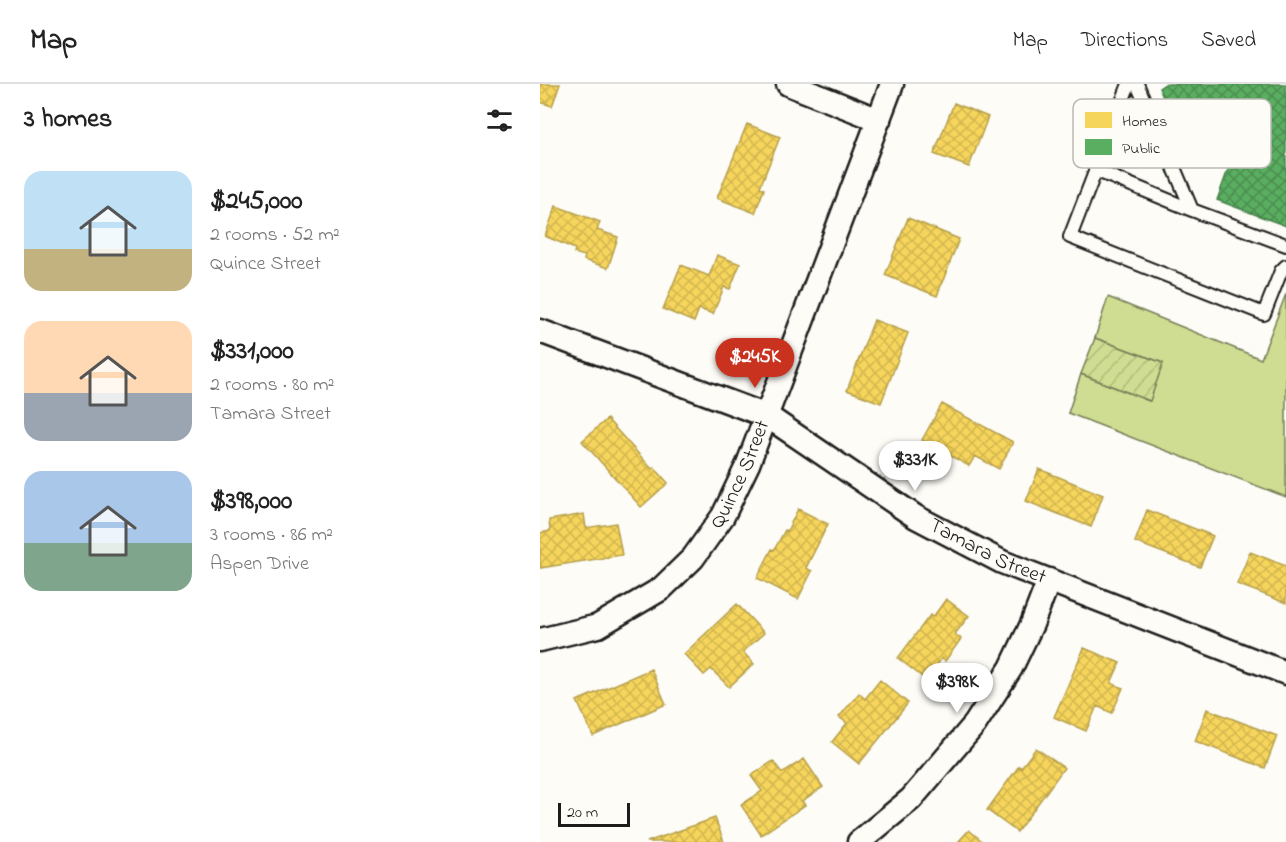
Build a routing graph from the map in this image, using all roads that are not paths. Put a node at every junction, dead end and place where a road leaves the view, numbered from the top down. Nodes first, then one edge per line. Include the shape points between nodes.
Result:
1 (788, 84) edge
2 (892, 84) edge
3 (1129, 84) edge
4 (1137, 84) edge
5 (1123, 99) edge
6 (1144, 99) edge
7 (879, 120) junction
8 (1095, 170) joint
9 (1175, 170) dead end
10 (1192, 210) junction
11 (1286, 245) edge
12 (1286, 266) edge
13 (540, 331) edge
14 (767, 416) junction
15 (1049, 580) junction
16 (540, 640) edge
17 (1286, 673) edge
18 (859, 842) edge

1 - 7 street
2 - 7 street, Quince Street
3 - 5 lane
4 - 6 lane
7 - 14 street, Quince Street
8 - 10 lane
8 - 12 lane via 1070,237 1264,314
9 - 10 lane
10 - 11 lane
13 - 14 street, Tamara Street
14 - 15 street, Tamara Street via 916,517 1002,562
14 - 16 street, Quince Street via 723,516 693,558 661,590 598,626
15 - 17 street, Tamara Street
15 - 18 street via 1011,668 975,724 911,799

